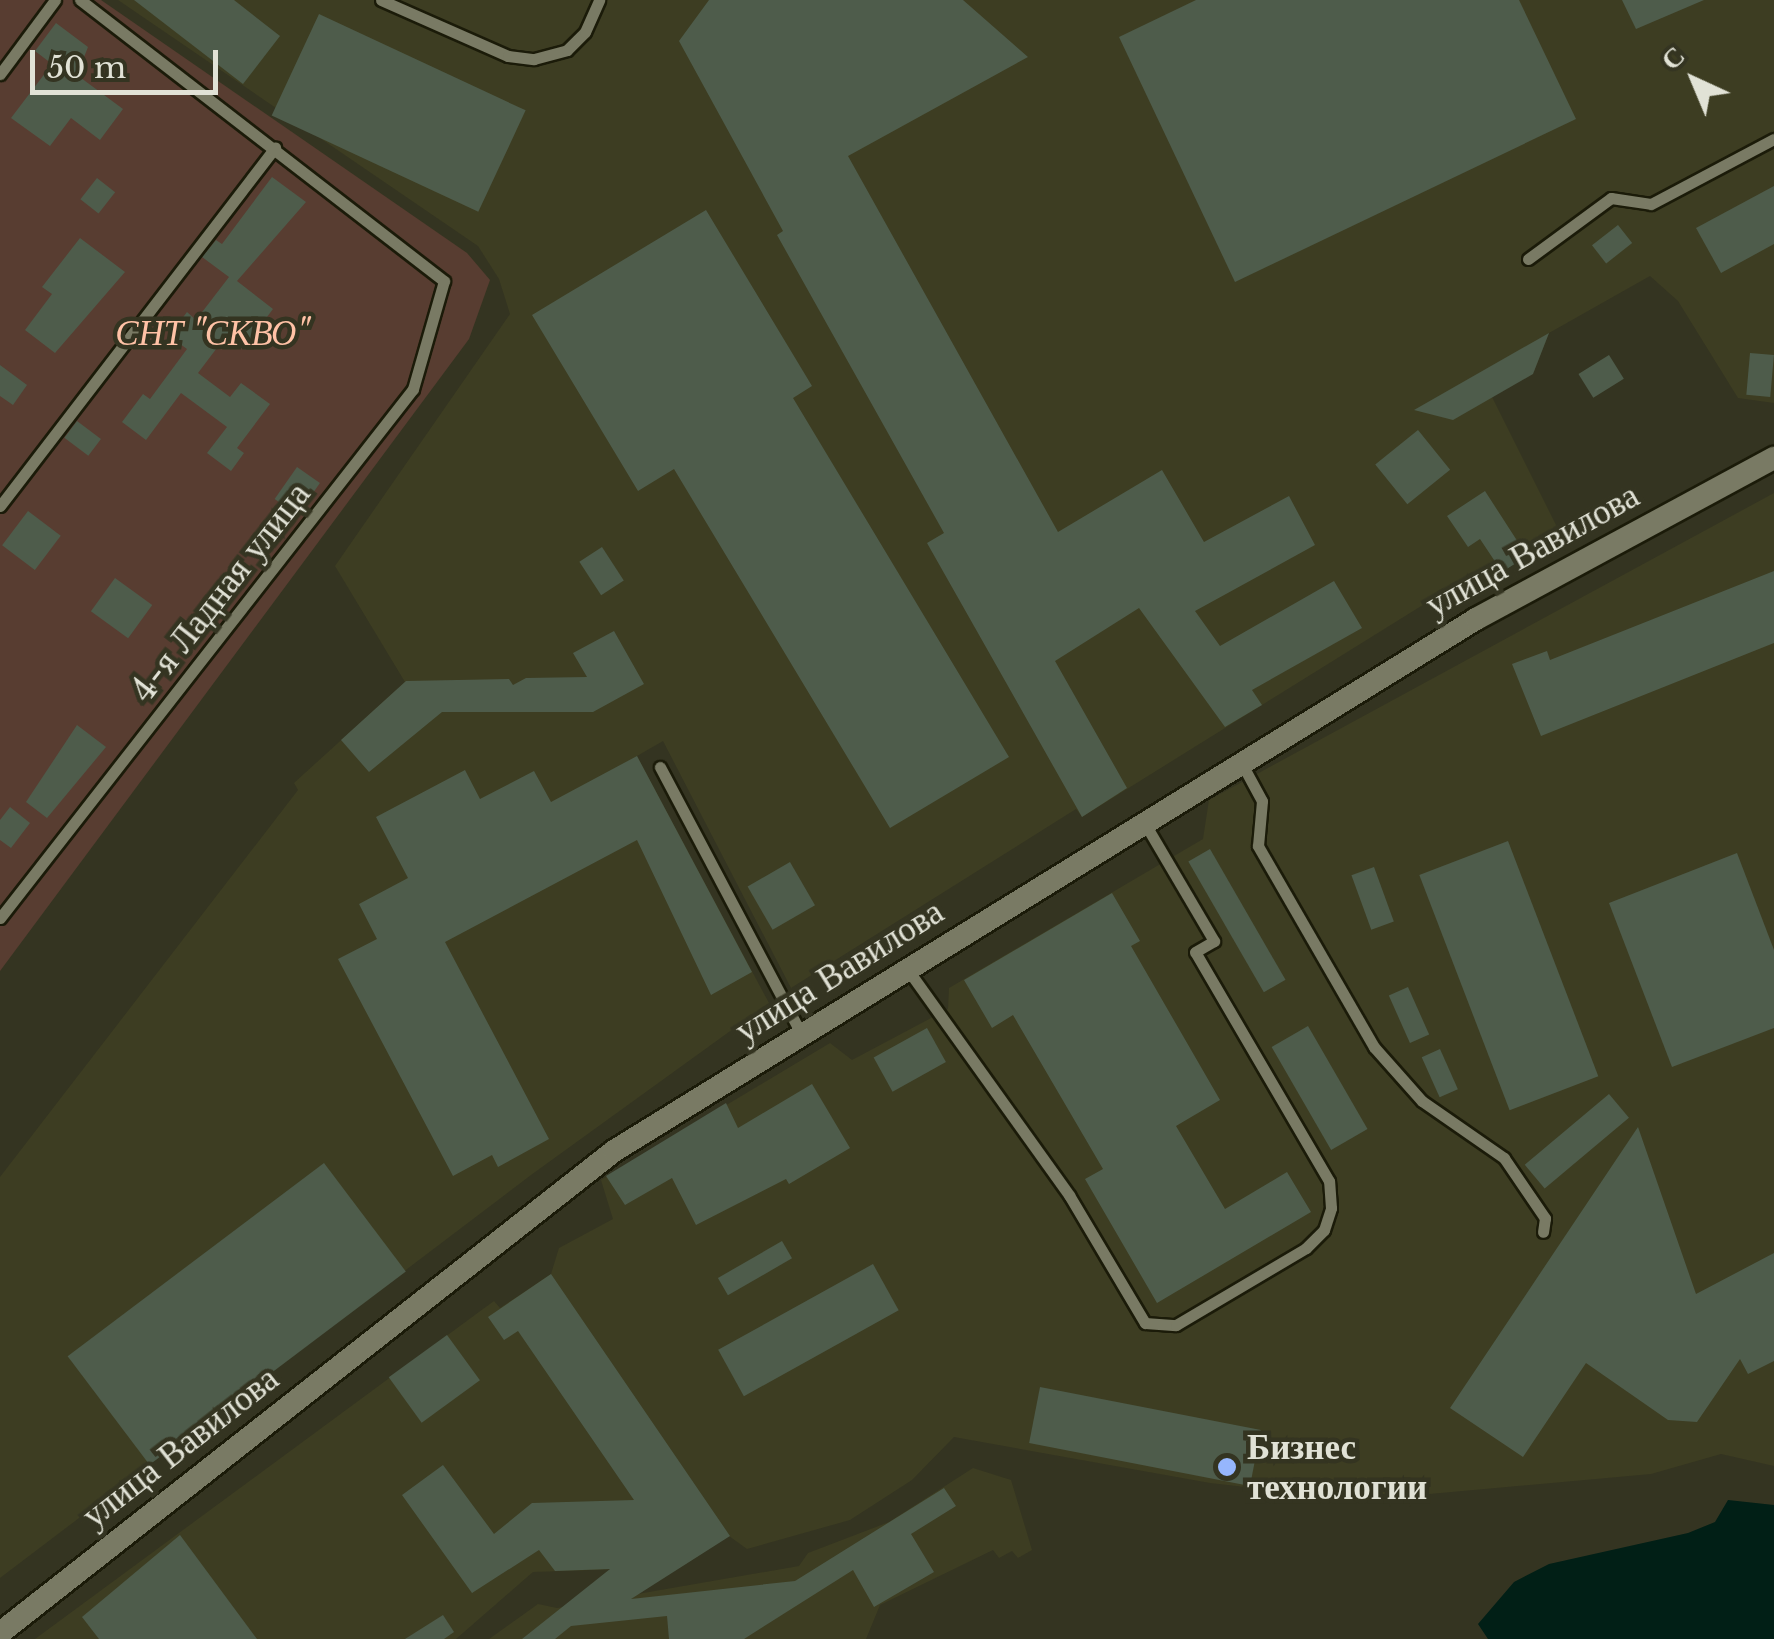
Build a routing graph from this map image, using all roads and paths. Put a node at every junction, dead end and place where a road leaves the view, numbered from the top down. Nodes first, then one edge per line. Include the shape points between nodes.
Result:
1 (56, 0) edge
2 (80, 0) edge
3 (599, 0) edge
4 (390, 2) edge
5 (0, 74) edge
6 (1774, 140) edge
7 (275, 147) junction
8 (1528, 259) dead end
9 (1774, 458) edge
10 (0, 506) edge
11 (1242, 764) junction
12 (660, 767) dead end
13 (1145, 824) junction
14 (0, 918) edge
15 (908, 970) junction
16 (802, 1035) junction
17 (1543, 1232) dead end
18 (0, 1633) edge

1 - 5 lane
2 - 7 lane
3 - 4 lane via 585,32 566,50 534,59 508,56
6 - 8 lane via 1651,204 1611,198
7 - 10 lane
7 - 14 lane, 4-я Ладная улица via 444,281 413,389
9 - 11 street, улица Вавилова via 1476,619
11 - 13 street, улица Вавилова
11 - 17 lane via 1262,801 1258,846 1374,1047 1422,1101 1504,1158 1545,1218
12 - 16 lane
13 - 15 street, улица Вавилова
13 - 15 lane via 1214,941 1195,952 1328,1181 1332,1208 1306,1248 1176,1325 1145,1323 1069,1196
15 - 16 street, улица Вавилова
16 - 18 street, улица Вавилова via 614,1150

